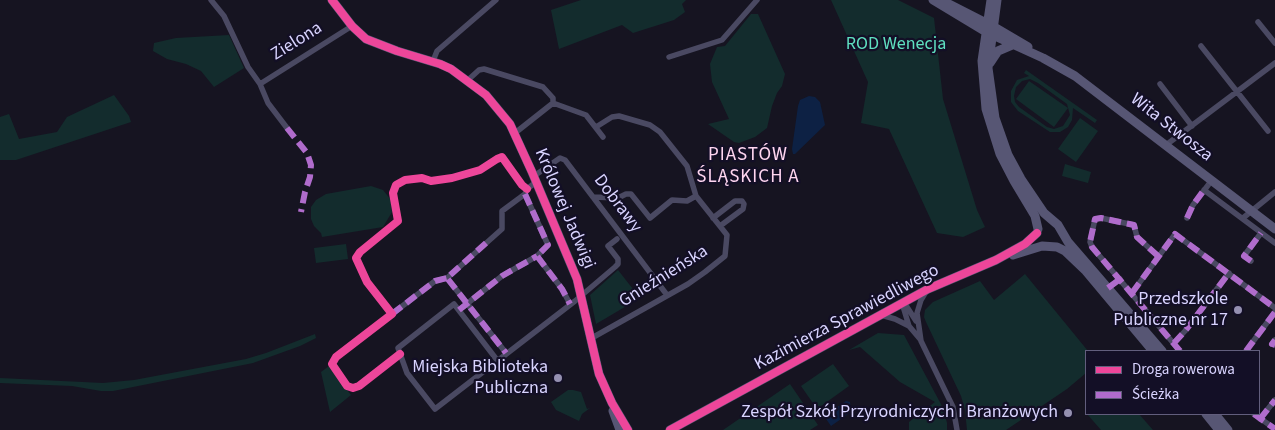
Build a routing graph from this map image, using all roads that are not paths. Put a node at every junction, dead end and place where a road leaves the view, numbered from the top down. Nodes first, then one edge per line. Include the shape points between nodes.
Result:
1 (211, 0) edge
2 (332, 0) edge
3 (496, 0) edge
4 (757, 0) edge
5 (933, 0) edge
6 (940, 0) edge
7 (993, 1) edge
8 (970, 19) junction
9 (1258, 22) dead end
10 (352, 26) junction
11 (990, 29) junction
12 (1275, 43) edge
13 (1012, 45) junction
14 (1201, 46) dead end
15 (669, 57) dead end
16 (1042, 58) junction
17 (433, 61) junction
18 (1275, 63) edge
19 (985, 69) junction
20 (468, 80) junction
21 (260, 84) junction
22 (1160, 84) dead end
23 (1237, 92) junction
24 (553, 103) junction
25 (1192, 126) junction
26 (596, 127) junction
27 (287, 128) dead end
28 (1268, 131) dead end
29 (515, 133) junction
30 (604, 137) dead end
31 (1166, 145) junction
32 (535, 179) junction
33 (1212, 180) junction
34 (1204, 190) junction
35 (526, 191) junction
36 (1275, 192) edge
37 (696, 196) junction
38 (593, 197) junction
39 (1251, 211) junction
40 (713, 218) junction
41 (1187, 218) dead end
42 (1243, 218) junction
43 (1055, 223) junction
44 (720, 226) junction
45 (1275, 229) edge
46 (1037, 231) junction
47 (1062, 231) junction
48 (1261, 233) junction
49 (617, 239) dead end
50 (1275, 243) edge
51 (1049, 246) junction
52 (537, 256) junction
53 (1158, 256) junction
54 (996, 260) junction
55 (1251, 261) dead end
56 (1229, 273) junction
57 (447, 278) junction
58 (1120, 279) junction
59 (1108, 288) junction
60 (928, 289) junction
61 (1132, 293) junction
62 (582, 295) junction
63 (667, 295) junction
64 (902, 303) junction
65 (467, 304) junction
66 (570, 304) junction
67 (1275, 308) edge
68 (459, 310) junction
69 (1275, 312) edge
70 (392, 314) junction
71 (879, 315) junction
72 (918, 324) junction
73 (909, 326) junction
74 (590, 339) junction
75 (1275, 340) edge
76 (921, 341) junction
77 (1174, 343) junction
78 (1275, 345) edge
79 (1152, 350) edge
80 (1161, 350) edge
81 (1179, 350) edge
82 (1247, 350) edge
83 (399, 351) junction
84 (506, 353) junction
85 (497, 360) junction
86 (1275, 400) edge
87 (1207, 415) edge
88 (1215, 415) edge
89 (1255, 415) edge
90 (1260, 419) junction
91 (626, 429) edge
92 (1275, 429) edge
93 (670, 430) edge
94 (958, 430) edge
95 (1219, 430) edge
96 (1228, 430) edge

1 - 21 street via 224,16 248,67
2 - 10 street, Zielona
3 - 17 street via 437,52
4 - 15 street via 722,40
5 - 8 street, Wita Stwosza
6 - 8 street, Wita Stwosza
7 - 8 street
7 - 11 street
8 - 11 street, Wita Stwosza
8 - 19 street via 978,36 978,57
9 - 12 street
10 - 17 street, Zielona via 380,46
10 - 21 street, Zielona
11 - 13 street, Wita Stwosza
11 - 16 street, Wita Stwosza via 1027,46
11 - 19 street
13 - 16 street, Wita Stwosza
13 - 19 street via 998,51
14 - 23 street
16 - 31 street, Wita Stwosza via 1075,76
17 - 20 street, Królowej Jadwigi
18 - 23 street
19 - 43 street via 995,118 1008,155 1035,201
19 - 46 street via 986,109 995,142 1006,168 1035,216
20 - 24 street via 484,69 543,87 553,98
20 - 29 street, Królowej Jadwigi via 495,104
21 - 27 street via 268,103
22 - 25 street
23 - 25 street
23 - 28 street
24 - 26 street via 586,115
24 - 29 street
25 - 31 street
26 - 30 street
26 - 37 street, Gnieźnieńska via 619,116 650,125 660,132 687,166
29 - 32 street, Królowej Jadwigi
31 - 33 street, Wita Stwosza
32 - 35 street
32 - 38 street, Dobrawy via 560,158 565,160
32 - 62 street, Królowej Jadwigi
33 - 34 street
33 - 39 street, Wita Stwosza
34 - 41 street
34 - 42 street
35 - 52 street via 548,245
35 - 57 street via 502,212 503,228
35 - 70 street via 502,158 480,170 452,178 422,178 396,185 393,193 398,221 356,258 367,282
36 - 39 street
37 - 38 street via 687,201 672,200 650,218 631,194 618,198
37 - 40 street, Gnieźnieńska
38 - 63 street, Dobrawy
39 - 42 street
39 - 45 street, Wita Stwosza
40 - 44 street, Gnieźnieńska
40 - 44 street, Gnieźnieńska via 735,201 742,201 743,209
42 - 48 street
43 - 46 street via 1045,222
43 - 47 street
44 - 63 street, Gnieźnieńska via 727,235 725,256
46 - 51 street via 1040,242
46 - 54 street, Kazimierza Sprawiedliwego via 1025,244
47 - 51 street via 1060,240
47 - 59 street
48 - 50 street
48 - 55 street via 1244,256
49 - 62 street via 608,246 618,264
51 - 54 street, Kazimierza Sprawiedliwego
51 - 79 street via 1065,251 1081,266
52 - 65 street via 502,276
52 - 66 street
53 - 56 street via 1176,234
53 - 58 street via 1137,237 1134,225 1098,218 1093,223 1090,242
53 - 61 street
54 - 60 street, Kazimierza Sprawiedliwego
56 - 67 street
56 - 77 street
57 - 65 street
57 - 70 street via 435,281
58 - 59 street
58 - 61 street
59 - 80 street
60 - 64 street, Kazimierza Sprawiedliwego
60 - 72 street via 918,307
61 - 77 street
62 - 66 street
62 - 74 street, Królowej Jadwigi
63 - 74 street, Gnieźnieńska
64 - 71 street, Kazimierza Sprawiedliwego
64 - 72 street
64 - 73 street
65 - 68 street
65 - 84 street
66 - 84 street
68 - 83 street via 454,304
68 - 85 street
69 - 82 street
70 - 83 street via 336,357 332,364 347,386 356,388
71 - 73 street via 895,318
71 - 93 street, Kazimierza Sprawiedliwego
72 - 76 street
73 - 76 street
74 - 91 street, Królowej Jadwigi via 599,374
75 - 78 street via 1272,344
76 - 94 street via 953,407
77 - 81 street
83 - 85 street via 407,373 435,409
84 - 85 street
86 - 90 street
87 - 95 street
88 - 96 street
89 - 90 street
90 - 92 street

